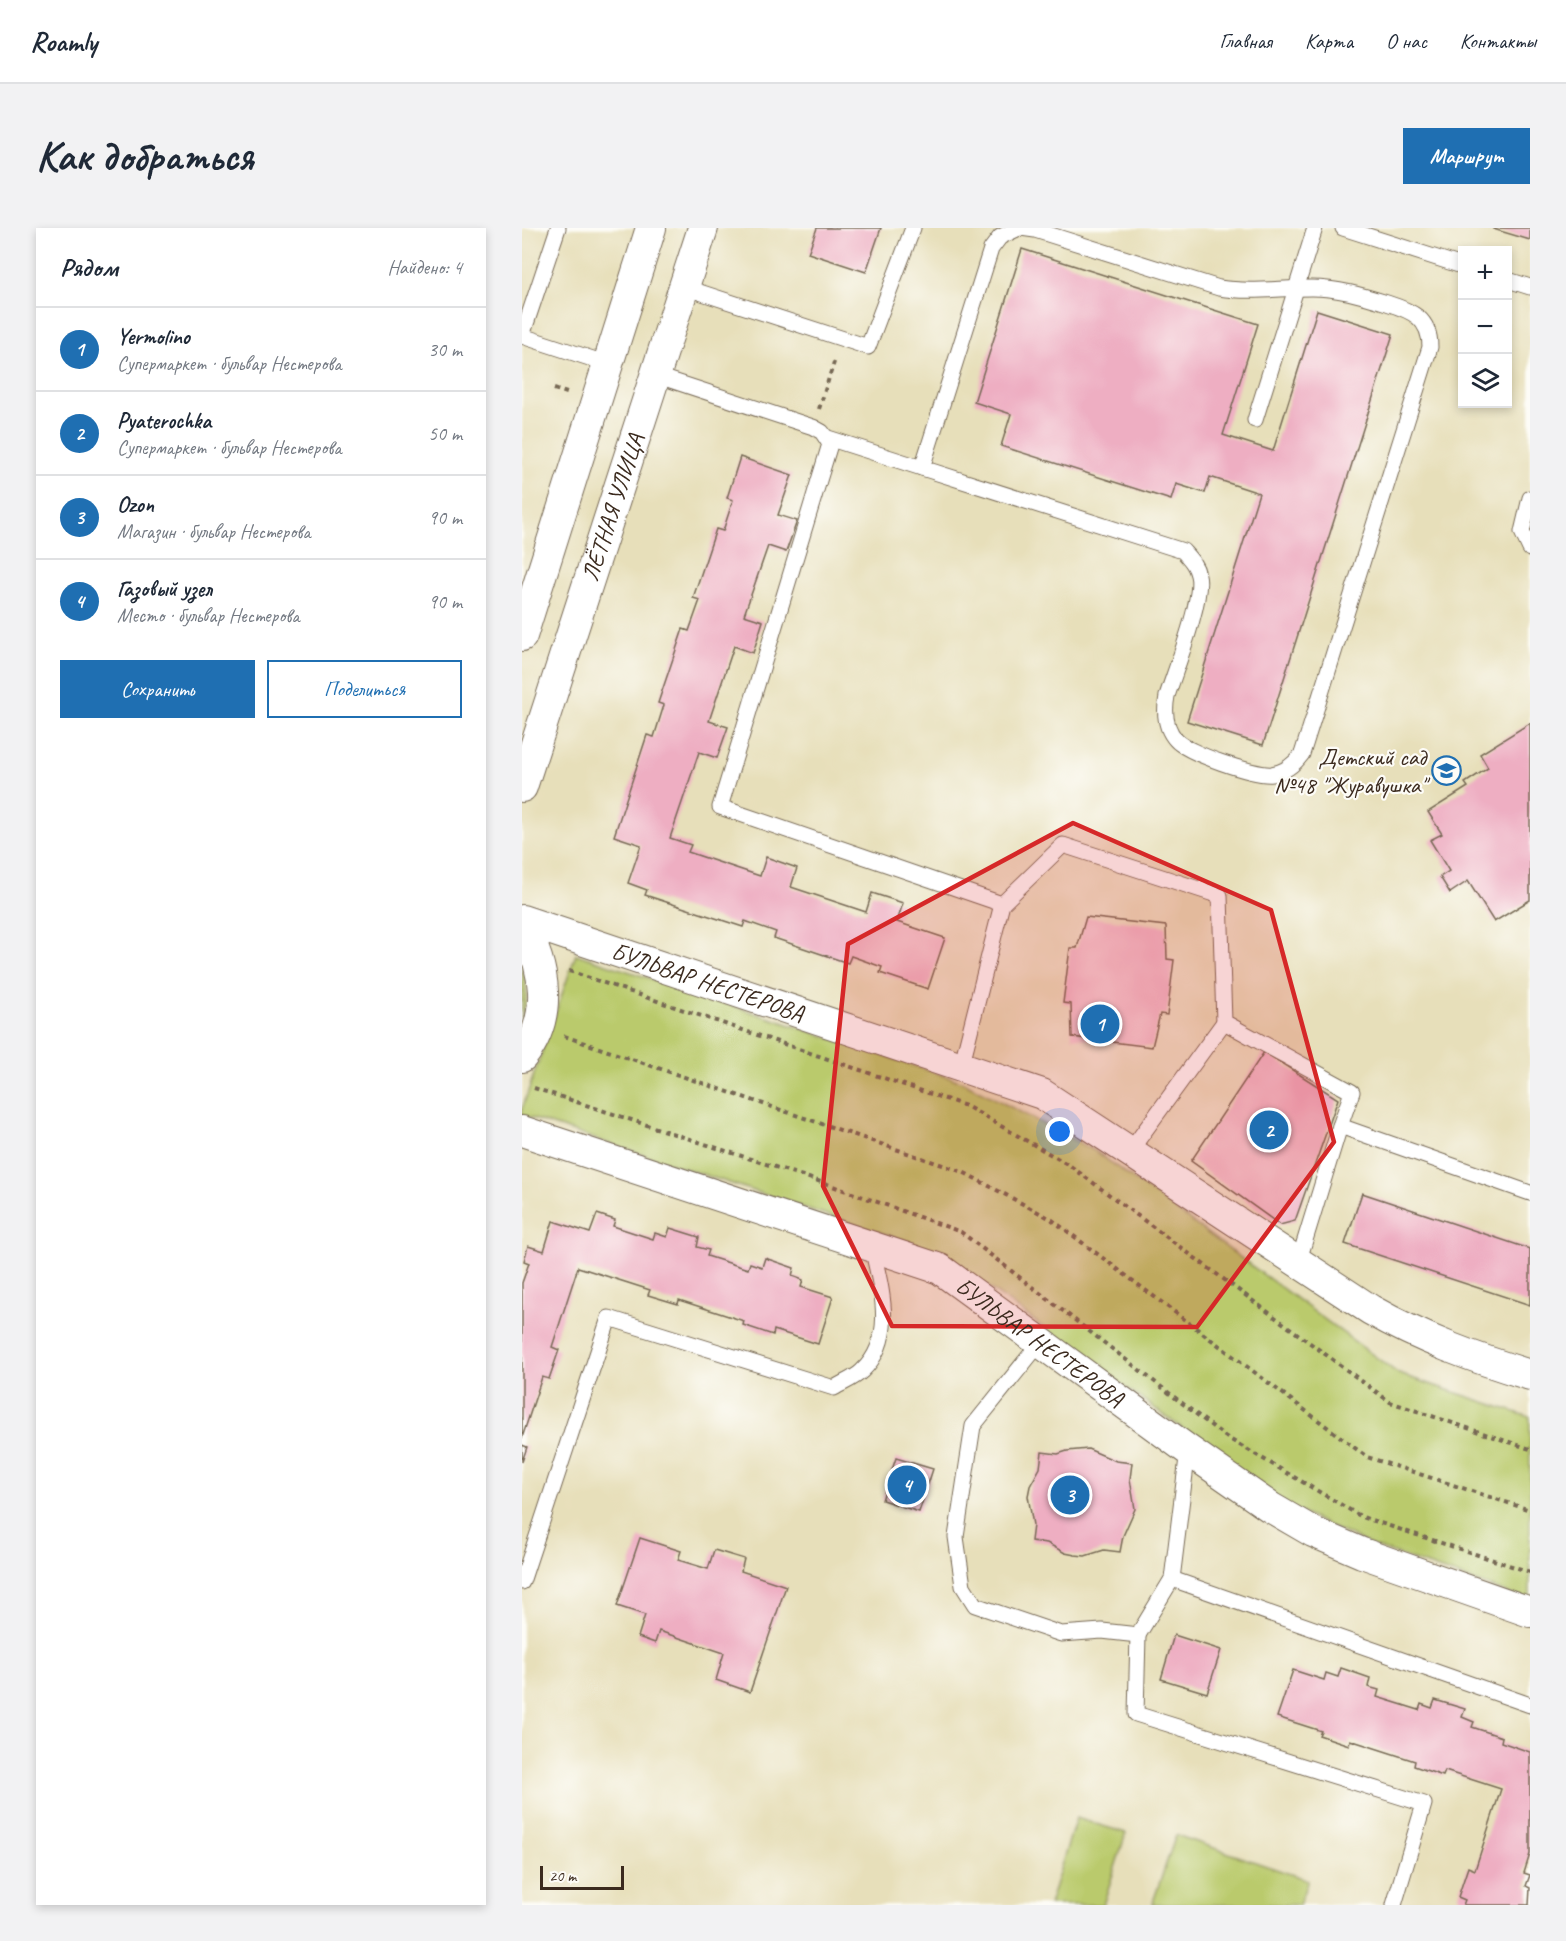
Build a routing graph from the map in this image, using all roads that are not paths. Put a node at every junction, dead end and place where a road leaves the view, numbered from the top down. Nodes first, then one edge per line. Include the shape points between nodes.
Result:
1 (558, 228) edge
2 (651, 228) edge
3 (703, 228) edge
4 (913, 228) edge
5 (1020, 228) edge
6 (1315, 228) edge
7 (1343, 228) edge
8 (1458, 265) edge
9 (1512, 281) edge
10 (684, 287) junction
11 (1530, 287) edge
12 (1296, 288) junction
13 (608, 364) junction
14 (655, 375) junction
15 (1255, 420) dead end
16 (828, 438) junction
17 (922, 468) junction
18 (1530, 498) edge
19 (1530, 549) edge
20 (522, 636) edge
21 (522, 787) edge
22 (1002, 904) junction
23 (522, 920) edge
24 (522, 925) edge
25 (1224, 1022) junction
26 (522, 1057) edge
27 (961, 1068) junction
28 (1340, 1126) junction
29 (522, 1131) edge
30 (1130, 1151) junction
31 (1530, 1193) edge
32 (872, 1247) junction
33 (1298, 1263) junction
34 (1039, 1344) junction
35 (1530, 1375) edge
36 (1188, 1450) junction
37 (1172, 1578) junction
38 (522, 1582) edge
39 (1530, 1612) edge
40 (1138, 1635) junction
41 (1530, 1705) edge
42 (1394, 1905) edge

1 - 13 lane via 522,336
2 - 13 street, ЛЁТНАЯ УЛИЦА
3 - 10 street, ЛЁТНАЯ УЛИЦА
4 - 10 lane via 868,347
5 - 12 lane via 1220,288 1256,292
5 - 17 lane via 1000,237 991,249
6 - 12 lane
7 - 8 lane
9 - 11 lane
10 - 14 street, ЛЁТНАЯ УЛИЦА
12 - 15 lane
12 - 17 lane via 1350,292 1409,310 1427,326 1430,347 1302,754 1288,769 1263,774 1187,750 1169,729 1167,696 1199,594 1199,576 1183,551
13 - 20 street, ЛЁТНАЯ УЛИЦА
14 - 16 lane via 813,427
14 - 21 street, ЛЁТНАЯ УЛИЦА
16 - 17 lane
16 - 22 lane via 830,450 720,807
18 - 19 lane via 1522,532
22 - 25 lane via 1063,844 1220,896
22 - 27 lane
23 - 27 street, БУЛЬВАР НЕСТЕРОВА
24 - 26 street via 536,949 543,982 541,1017
25 - 28 lane via 1352,1092
25 - 30 lane
27 - 30 street, БУЛЬВАР НЕСТЕРОВА via 1042,1094
28 - 31 lane
28 - 33 lane
29 - 32 street, БУЛЬВАР НЕСТЕРОВА
30 - 33 street, БУЛЬВАР НЕСТЕРОВА
32 - 34 street, БУЛЬВАР НЕСТЕРОВА via 940,1269
32 - 38 lane via 883,1294 883,1341 862,1371 834,1388 609,1318
33 - 35 street, БУЛЬВАР НЕСТЕРОВА via 1414,1334
34 - 36 street, БУЛЬВАР НЕСТЕРОВА
34 - 40 lane via 974,1426 956,1537 963,1586 975,1605 1061,1634 1102,1631
36 - 37 lane
36 - 39 street, БУЛЬВАР НЕСТЕРОВА via 1313,1532
37 - 40 lane
37 - 41 lane
40 - 42 lane via 1136,1714 1424,1804

